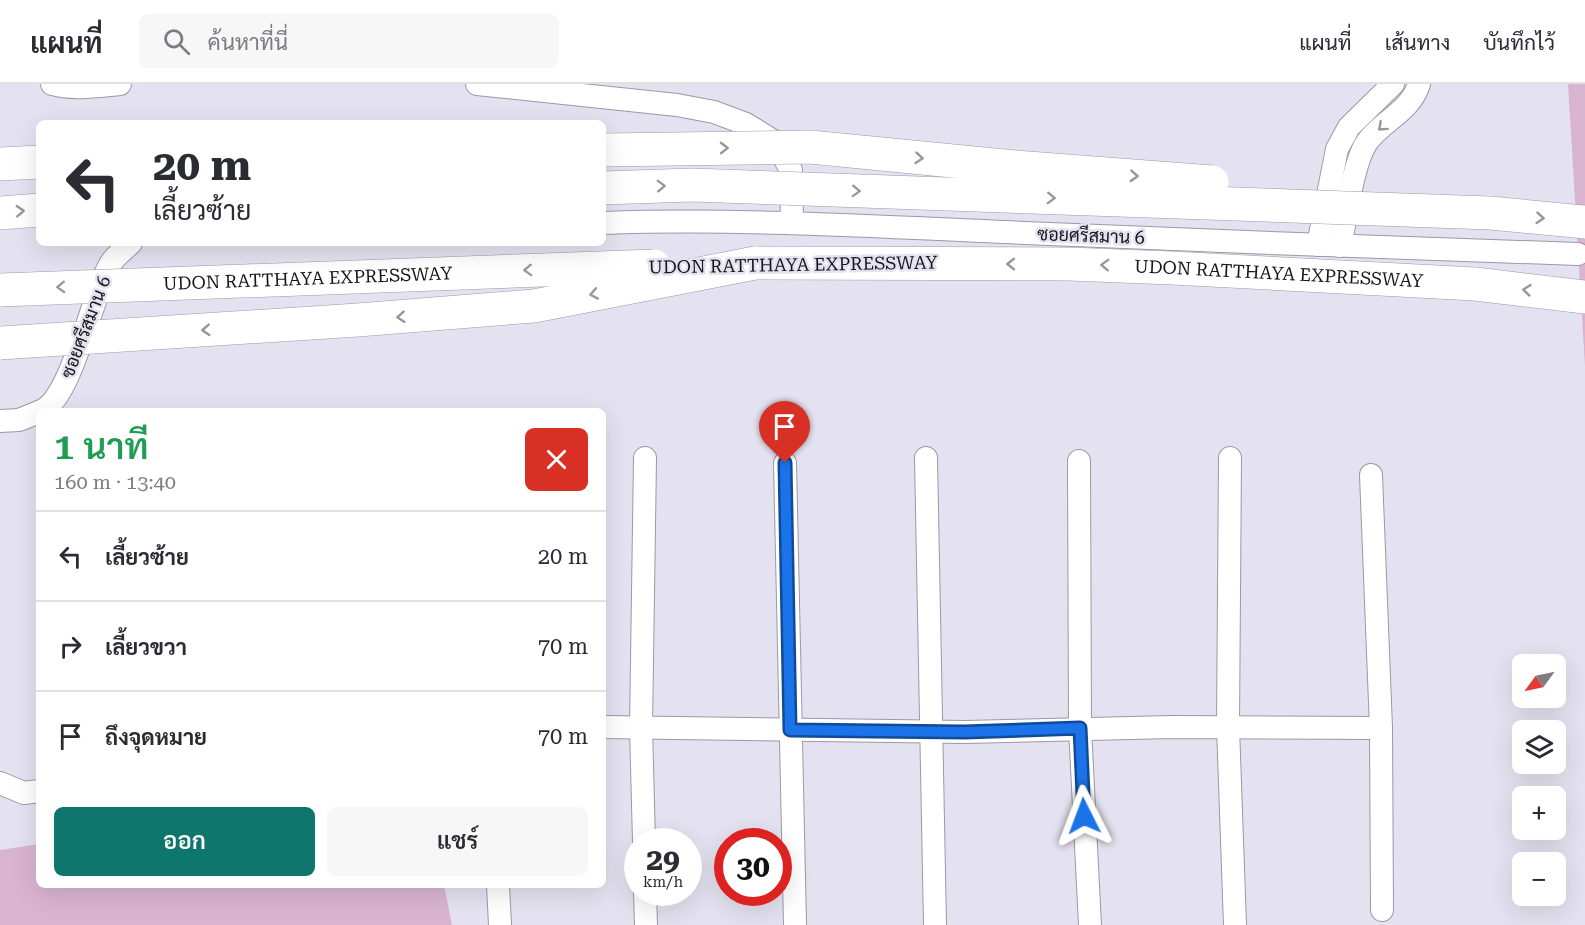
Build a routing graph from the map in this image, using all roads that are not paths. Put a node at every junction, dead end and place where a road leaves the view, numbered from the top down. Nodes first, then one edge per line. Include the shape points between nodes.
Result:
1 (52, 84) edge
2 (120, 84) edge
3 (477, 84) edge
4 (1393, 84) edge
5 (1419, 84) edge
6 (606, 150) edge
7 (36, 162) edge
8 (0, 164) edge
9 (606, 188) edge
10 (36, 210) edge
11 (0, 213) edge
12 (1490, 213) junction
13 (1585, 222) edge
14 (606, 223) edge
15 (792, 223) junction
16 (1318, 245) junction
17 (128, 246) edge
18 (1340, 246) junction
19 (1578, 254) dead end
20 (755, 262) junction
21 (0, 290) edge
22 (1585, 297) edge
23 (0, 343) edge
24 (47, 408) edge
25 (36, 413) edge
26 (0, 421) edge
27 (645, 458) dead end
28 (926, 458) dead end
29 (1230, 458) dead end
30 (1079, 461) dead end
31 (785, 463) dead end
32 (1371, 476) dead end
33 (606, 727) edge
34 (1228, 727) junction
35 (641, 728) junction
36 (1080, 728) junction
37 (1381, 728) junction
38 (790, 730) junction
39 (931, 731) junction
40 (0, 783) edge
41 (36, 791) edge
42 (644, 828) edge
43 (498, 888) edge
44 (645, 906) edge
45 (1382, 910) dead end
46 (500, 925) edge
47 (646, 925) edge
48 (795, 925) edge
49 (935, 925) edge
50 (1090, 925) edge
51 (1235, 925) edge

1 - 2 street
3 - 15 street via 677,105 714,112 746,124 776,142 791,170
4 - 16 street via 1349,127 1337,149
5 -> 18 street via 1408,105 1366,144
6 -> 12 highway, bridge via 810,147 1287,188
7 - 8 highway
9 -> 12 highway, bridge via 692,185
11 -> 10 highway
12 -> 13 highway, bridge
14 - 15 street, ซอยศรีสมาน 6
15 - 16 street, ซอยศรีสมาน 6
16 - 18 street, ซอยศรีสมาน 6
17 - 24 street, ซอยศรีสมาน 6 via 111,262 62,389
18 - 19 street, ซอยศรีสมาน 6
20 -> 21 highway, UDON RATTHAYA EXPRESSWAY, bridge
22 -> 20 highway, UDON RATTHAYA EXPRESSWAY via 1475,284 1172,268
20 -> 23 highway, bridge via 534,306
25 - 26 street, ซอยศรีสมาน 6 via 19,420
27 - 35 street
28 - 39 street
29 - 34 street
30 - 36 street
31 - 38 street
32 - 37 street
33 - 35 street
34 - 36 street
34 - 37 street
34 - 51 street
35 - 38 street
35 - 42 street
36 - 39 street
36 - 50 street
37 - 45 street
38 - 39 street
38 - 48 street
39 - 49 street
40 - 41 street via 24,793
43 - 46 street
44 - 47 street

